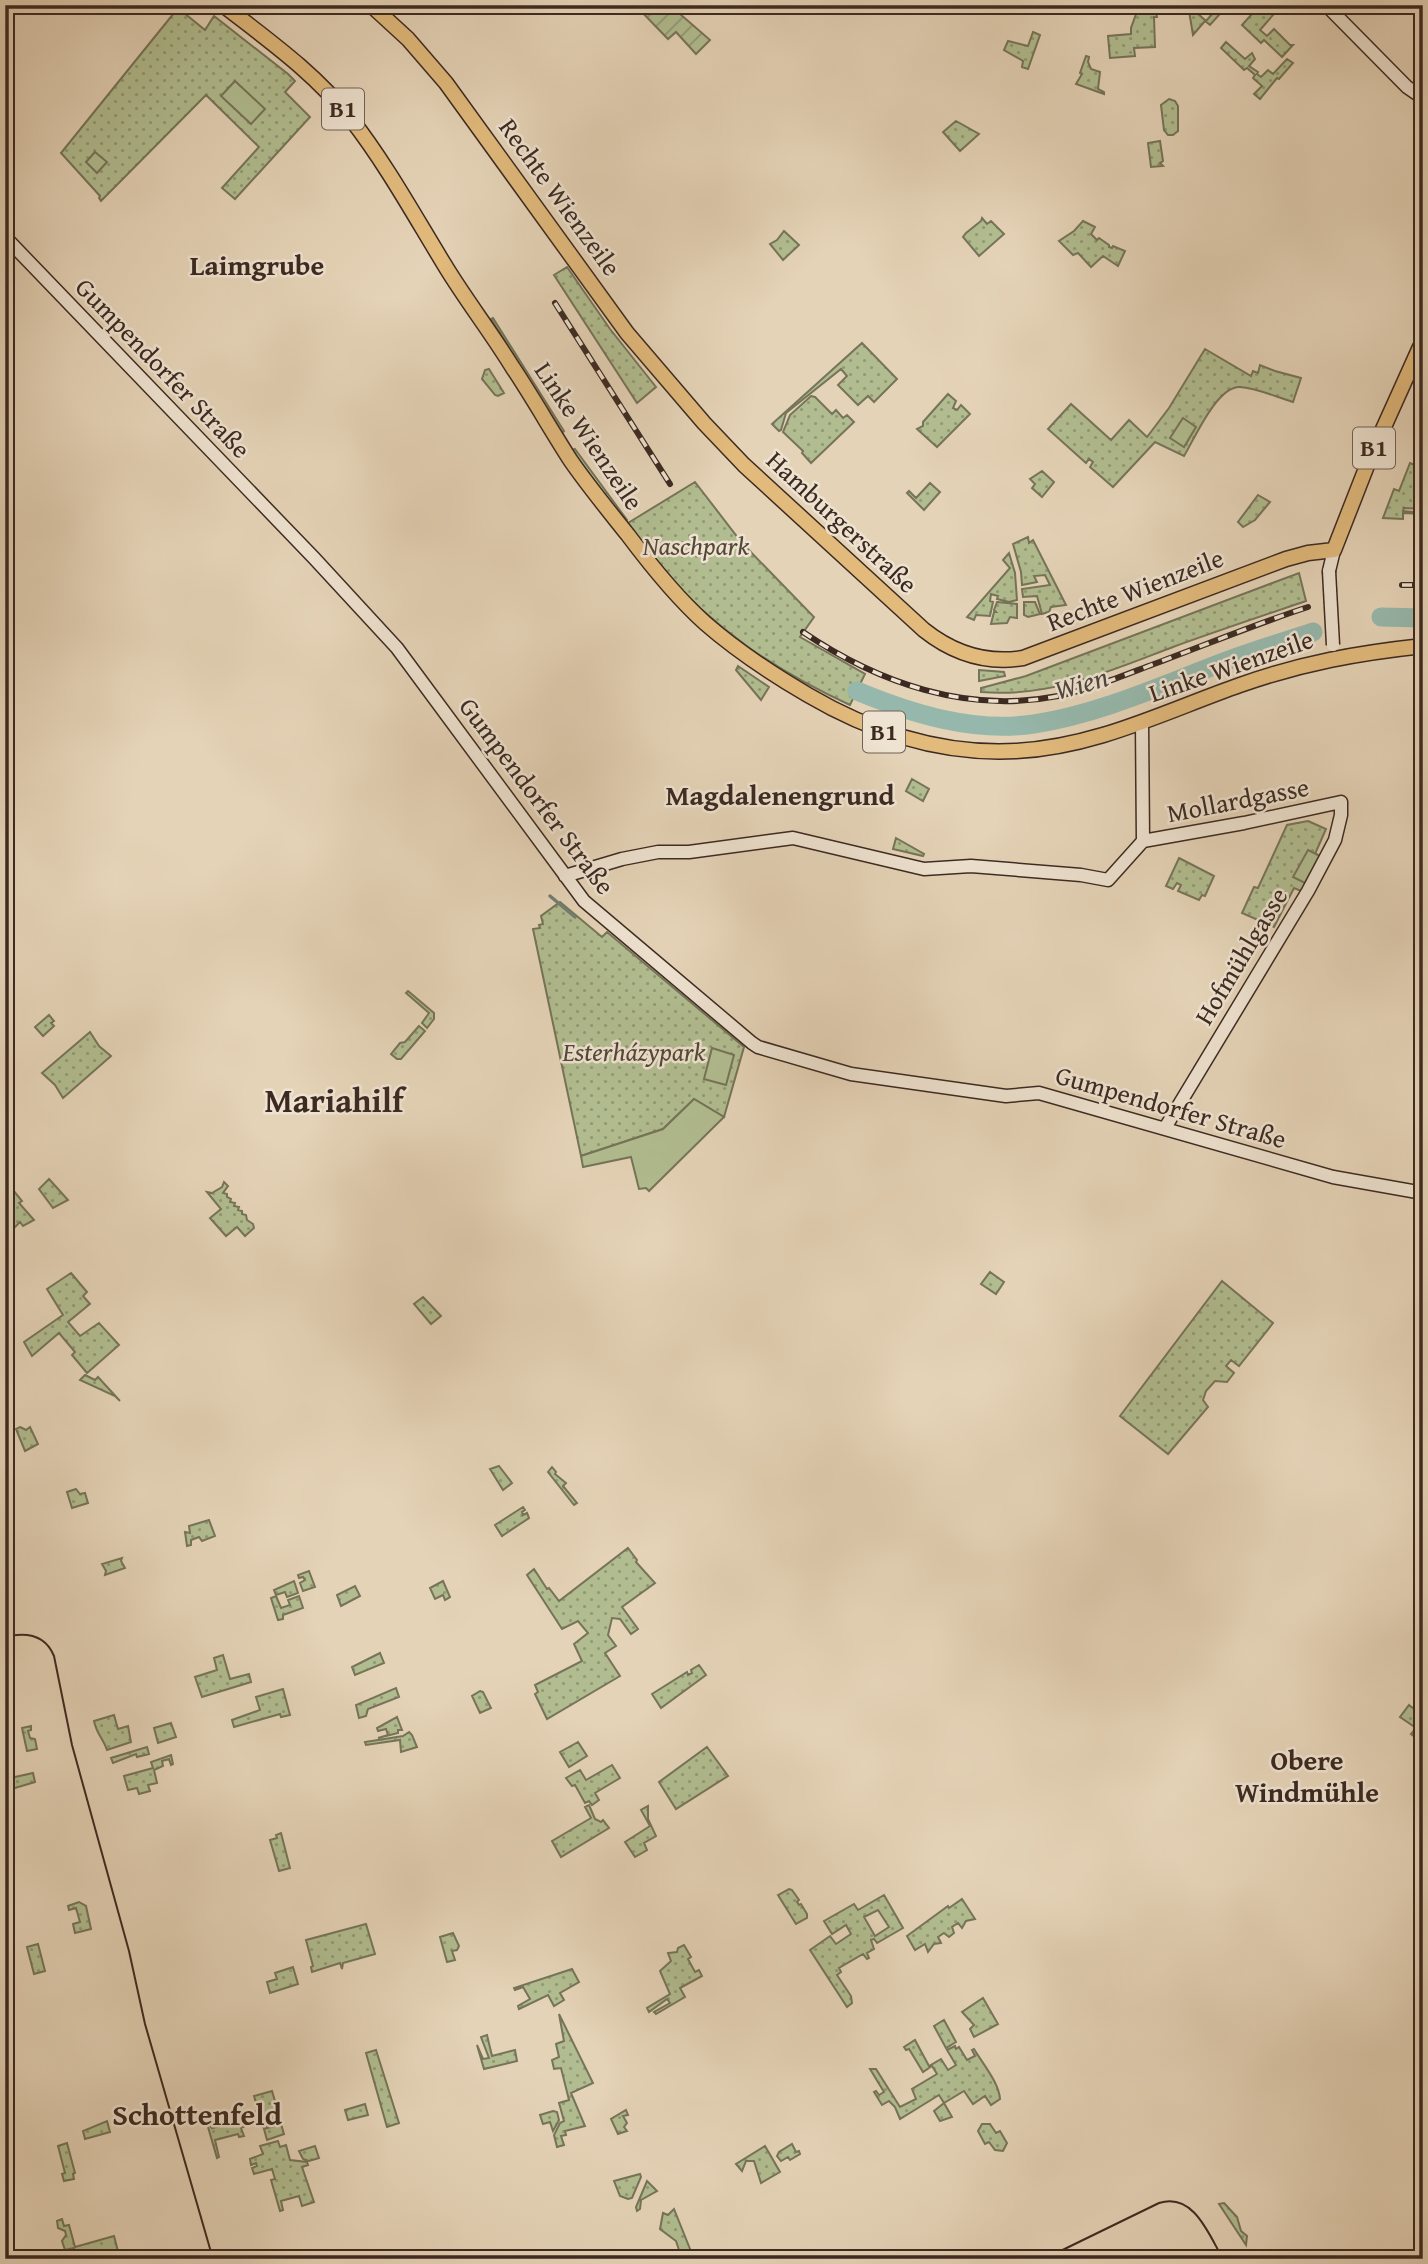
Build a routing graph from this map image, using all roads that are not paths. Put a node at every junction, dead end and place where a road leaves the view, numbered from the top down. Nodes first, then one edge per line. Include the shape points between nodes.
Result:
1 (223, 5) edge
2 (371, 5) edge
3 (1326, 5) edge
4 (1423, 98) edge
5 (5, 237) edge
6 (1422, 345) edge
7 (704, 423) joint
8 (1334, 550) junction
9 (1423, 646) edge
10 (953, 649) joint
11 (1334, 651) junction
12 (1142, 722) junction
13 (1341, 802) joint
14 (1143, 841) junction
15 (565, 876) junction
16 (1165, 1128) junction
17 (1423, 1193) edge

1 - 12 main road, Linke Wienzeile / B1 via 307,72 349,117 581,474 668,586 735,648 839,712 937,746 995,751 1042,748
2 - 7 main road, Rechte Wienzeile via 446,83 627,333
3 - 4 street
5 - 15 street, Gumpendorfer Straße via 397,648
6 - 8 main road, B1
7 - 10 main road, Hamburgerstraße via 893,603 938,642
8 - 10 main road, Rechte Wienzeile via 1286,559 1023,658 986,659
8 - 11 street, bridge via 1329,571
9 - 11 main road, Linke Wienzeile / B1
11 - 12 main road, Linke Wienzeile / B1
12 - 14 street
13 - 14 street, Mollardgasse
13 - 16 street, Hofmühlgasse via 1335,840 1308,891
14 - 15 street via 1108,880 971,866 924,869 793,838 658,852
15 - 16 street, Gumpendorfer Straße via 595,911 758,1047 851,1074 1006,1096 1039,1093
16 - 17 street, Gumpendorfer Straße via 1333,1177

